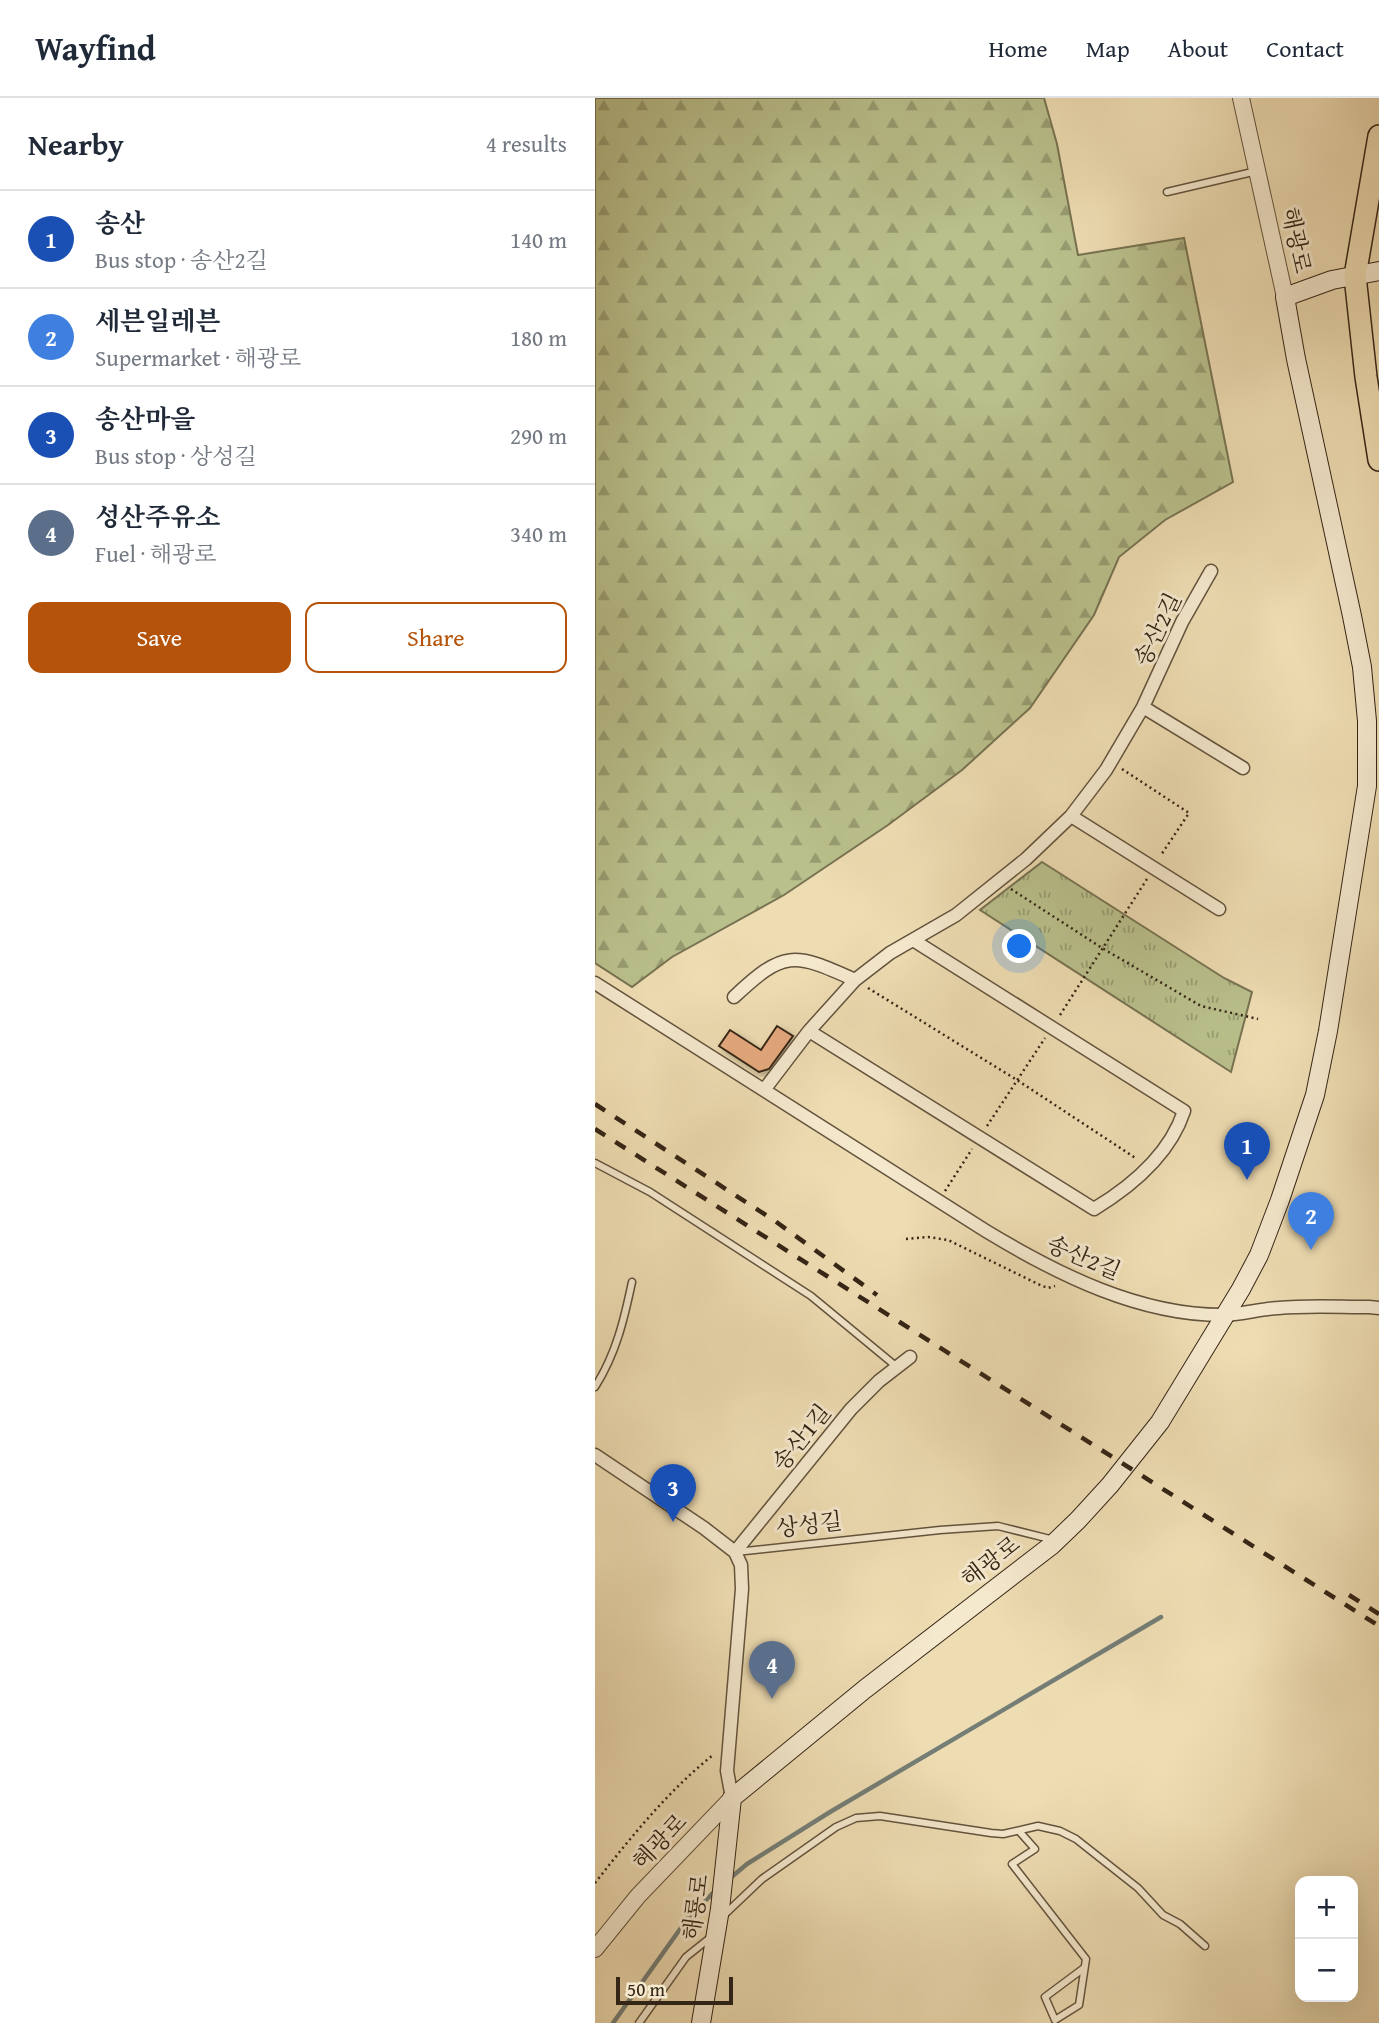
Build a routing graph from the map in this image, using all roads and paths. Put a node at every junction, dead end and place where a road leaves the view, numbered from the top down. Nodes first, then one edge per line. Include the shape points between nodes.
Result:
1 (1241, 98) edge
2 (1379, 136) edge
3 (1257, 171) junction
4 (1167, 192) dead end
5 (1379, 271) edge
6 (1355, 276) junction
7 (1285, 297) junction
8 (1379, 460) edge
9 (1211, 571) dead end
10 (1143, 707) junction
11 (1111, 762) junction
12 (1243, 768) dead end
13 (1071, 816) junction
14 (1153, 868) junction
15 (1000, 882) junction
16 (1219, 909) dead end
17 (913, 940) junction
18 (1102, 948) junction
19 (855, 980) junction
20 (595, 983) edge
21 (734, 997) dead end
22 (1258, 1019) dead end
23 (1052, 1027) junction
24 (809, 1031) junction
25 (1017, 1080) junction
26 (764, 1090) junction
27 (980, 1137) junction
28 (595, 1163) edge
29 (1149, 1167) junction
30 (939, 1201) junction
31 (906, 1239) dead end
32 (1073, 1277) junction
33 (632, 1282) dead end
34 (1379, 1308) edge
35 (1225, 1315) junction
36 (910, 1357) dead end
37 (897, 1367) junction
38 (595, 1387) edge
39 (595, 1455) edge
40 (1056, 1541) junction
41 (735, 1552) junction
42 (730, 1742) junction
43 (731, 1798) junction
44 (1019, 1831) junction
45 (595, 1883) edge
46 (718, 1921) junction
47 (1205, 1946) dead end
48 (595, 1949) edge
49 (1084, 1968) junction
50 (639, 2023) edge
51 (701, 2023) edge

1 - 3 street, 해광로
2 - 6 highway
3 - 4 lane
3 - 7 street, 해광로
5 - 6 main road, 해광로
6 - 7 main road, 해광로
6 - 8 highway
7 - 35 main road, 해광로 via 1361,667 1367,786 1315,1095 1259,1255
9 - 10 street, 송산2길
10 - 11 street, 송산2길
10 - 12 street
11 - 13 street, 송산2길
11 - 14 path via 1189,813
13 - 14 street
13 - 15 street, 송산2길
14 - 16 street
14 - 18 path
15 - 17 street, 송산2길
15 - 18 path
17 - 19 street, 송산2길
17 - 23 street
18 - 22 path via 1201,1006
18 - 23 path
19 - 21 street via 817,964 786,960 758,974
19 - 24 street, 송산2길
19 - 25 path
20 - 26 street, 송산2길
23 - 25 path
23 - 29 street via 1184,1111 1175,1133
24 - 26 street, 송산2길
24 - 27 street
25 - 27 path
25 - 29 path
26 - 30 street, 송산2길
27 - 29 street via 1094,1209
27 - 30 path
28 - 37 lane via 661,1199 811,1296
30 - 32 street, 송산2길 via 1010,1246
31 - 32 path via 948,1240 1048,1288
32 - 35 street, 송산2길 via 1147,1305
33 - 38 lane via 614,1353
34 - 35 street, 송산2길 via 1280,1307
35 - 40 main road, 해광로 via 1160,1422 1110,1485
36 - 37 street, 송산1길
37 - 41 street, 송산1길 via 851,1409
39 - 41 street
40 - 41 lane, 상성길 via 998,1526
40 - 43 main road, 해광로
41 - 42 street via 742,1589
42 - 43 street via 727,1771
42 - 45 path via 651,1815
43 - 46 main road, 해룡로
43 - 48 street, 혜광로 via 638,1896
44 - 46 lane via 1003,1834 880,1816 856,1818 762,1880
44 - 47 lane via 1038,1826 1076,1839
44 - 49 lane via 1035,1849 1012,1864 1086,1959
46 - 50 lane
46 - 51 main road, 해룡로
49 - 49 lane via 1079,2006 1055,2020 1045,1997

